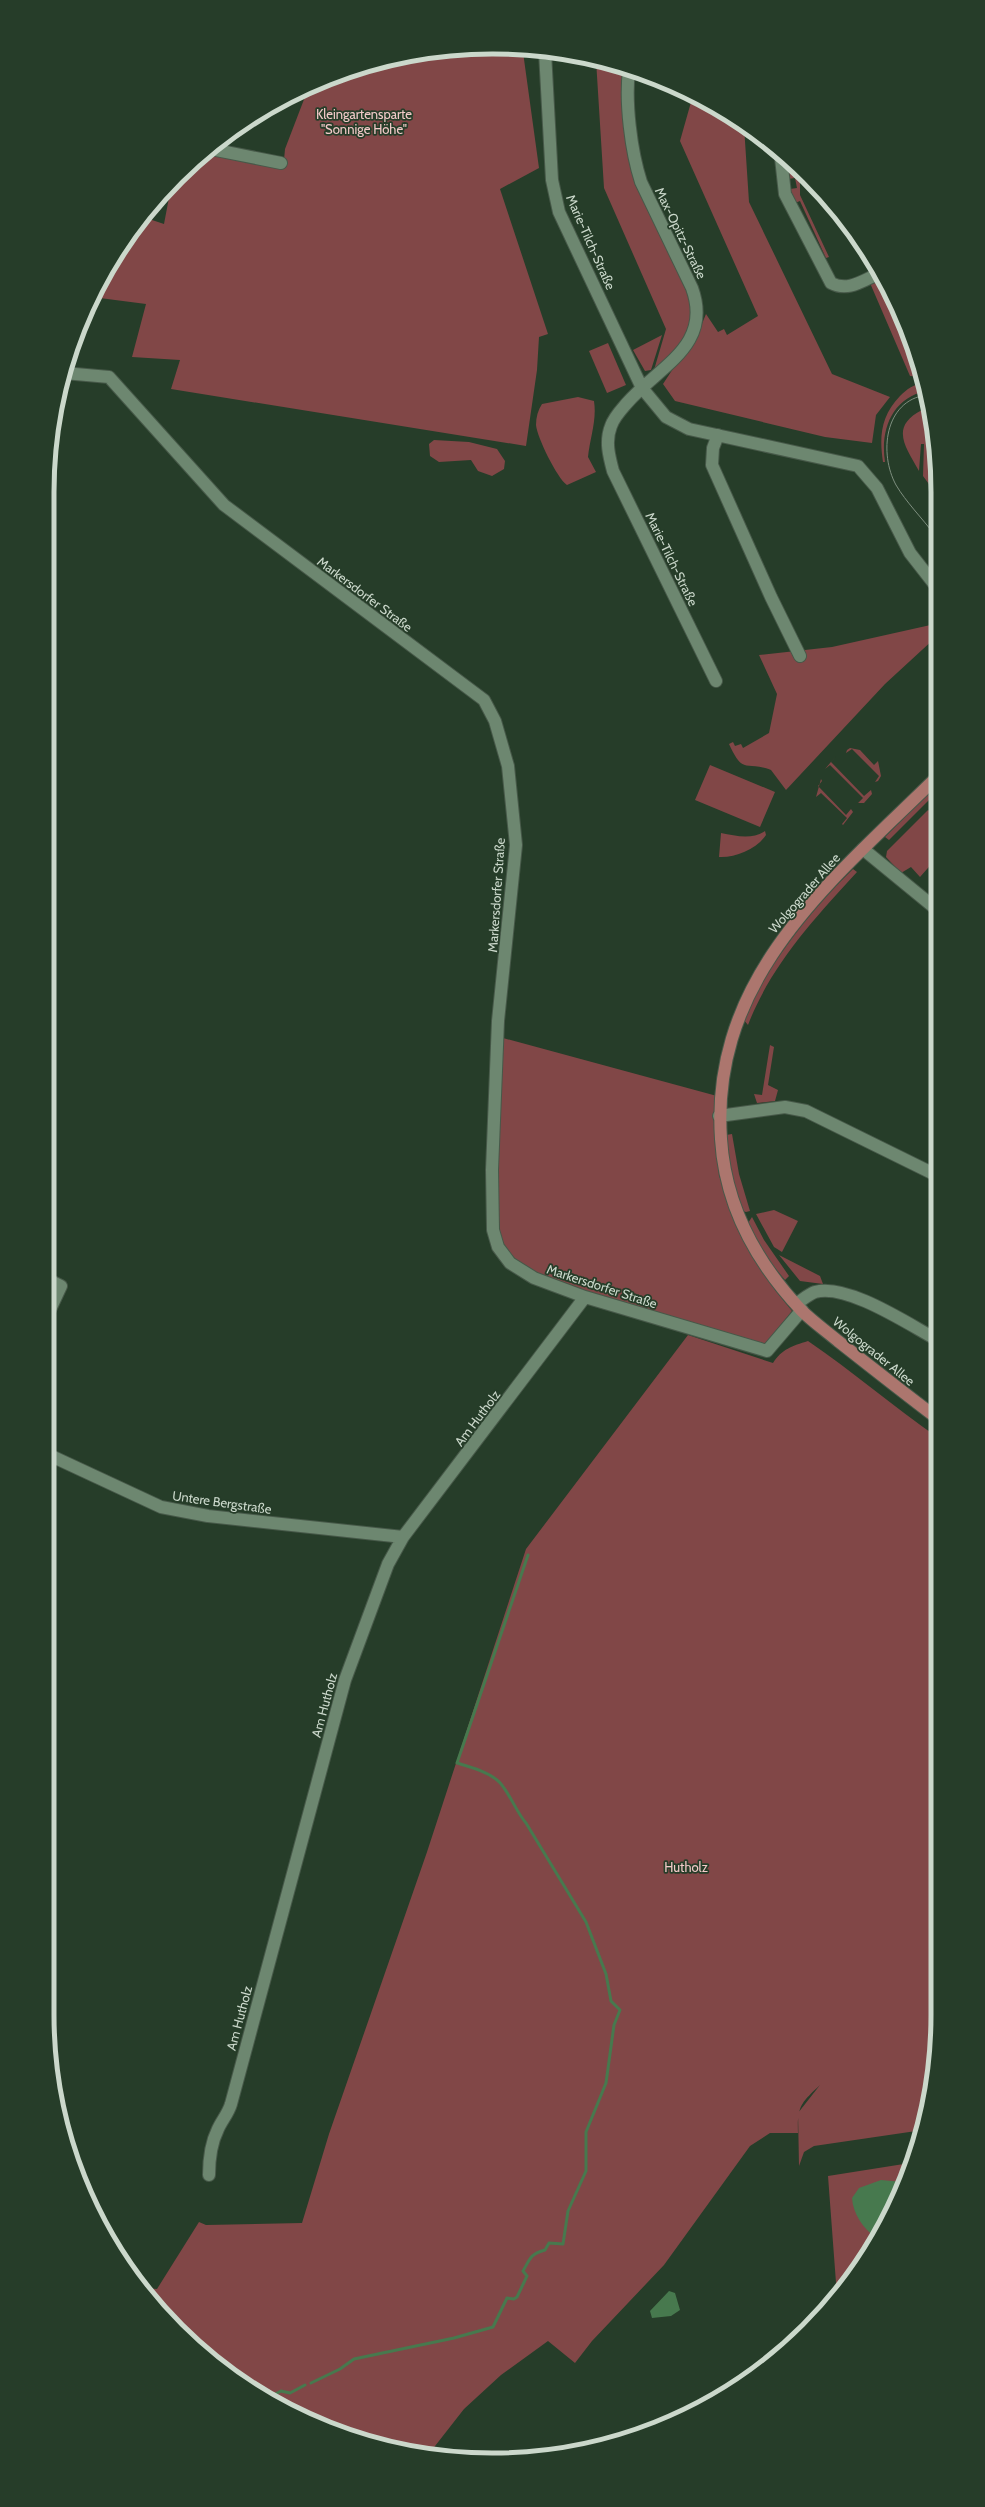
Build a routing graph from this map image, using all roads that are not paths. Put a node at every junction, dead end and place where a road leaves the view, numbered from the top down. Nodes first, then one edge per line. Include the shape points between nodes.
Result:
1 (545, 58) edge
2 (629, 76) edge
3 (219, 151) edge
4 (281, 163) dead end
5 (782, 163) edge
6 (874, 276) edge
7 (71, 374) edge
8 (642, 388) junction
9 (718, 435) junction
10 (931, 581) edge
11 (800, 656) dead end
12 (716, 681) dead end
13 (931, 783) edge
14 (863, 849) junction
15 (931, 905) edge
16 (719, 1116) junction
17 (931, 1173) edge
18 (54, 1282) edge
19 (585, 1297) junction
20 (54, 1301) edge
21 (799, 1307) junction
22 (931, 1336) edge
23 (931, 1414) edge
24 (54, 1457) edge
25 (404, 1537) junction
26 (209, 2175) dead end

1 - 8 street, Marie-Tilch-Straße via 552,180 559,212
2 - 8 street, Max-Opitz-Straße via 629,107 635,164 640,182 692,288 697,302 698,319 694,334 682,352
3 - 4 street
5 - 6 street via 785,194 831,283 848,288
7 - 19 street, Markersdorfer Straße via 109,377 224,505 484,700 495,721 508,766 516,845 498,1021 492,1230 502,1255 510,1263 534,1278
8 - 9 street, Marie-Tilch-Straße via 666,417 690,429
8 - 12 street, Marie-Tilch-Straße via 617,414 611,425 608,454 613,471
9 - 10 street, Marie-Tilch-Straße via 858,466 877,488 910,553
9 - 11 street via 712,448 712,465
13 - 14 main road, Wolgograder Allee
14 - 15 street
14 - 16 main road, Wolgograder Allee via 787,931 760,972 746,999 727,1049 720,1090
16 - 17 street via 785,1107 806,1111
16 - 21 main road, Wolgograder Allee via 723,1166 736,1212 762,1262
18 - 20 street via 61,1286
19 - 21 street, Markersdorfer Straße via 767,1351
19 - 25 street, Am Hutholz
21 - 22 street, Wolgograder Allee via 815,1292 837,1292 874,1306
21 - 23 main road, Wolgograder Allee
24 - 25 street, Untere Bergstraße via 161,1507 208,1516
25 - 26 street, Am Hutholz via 388,1564 345,1680 227,2118 218,2127 212,2142

